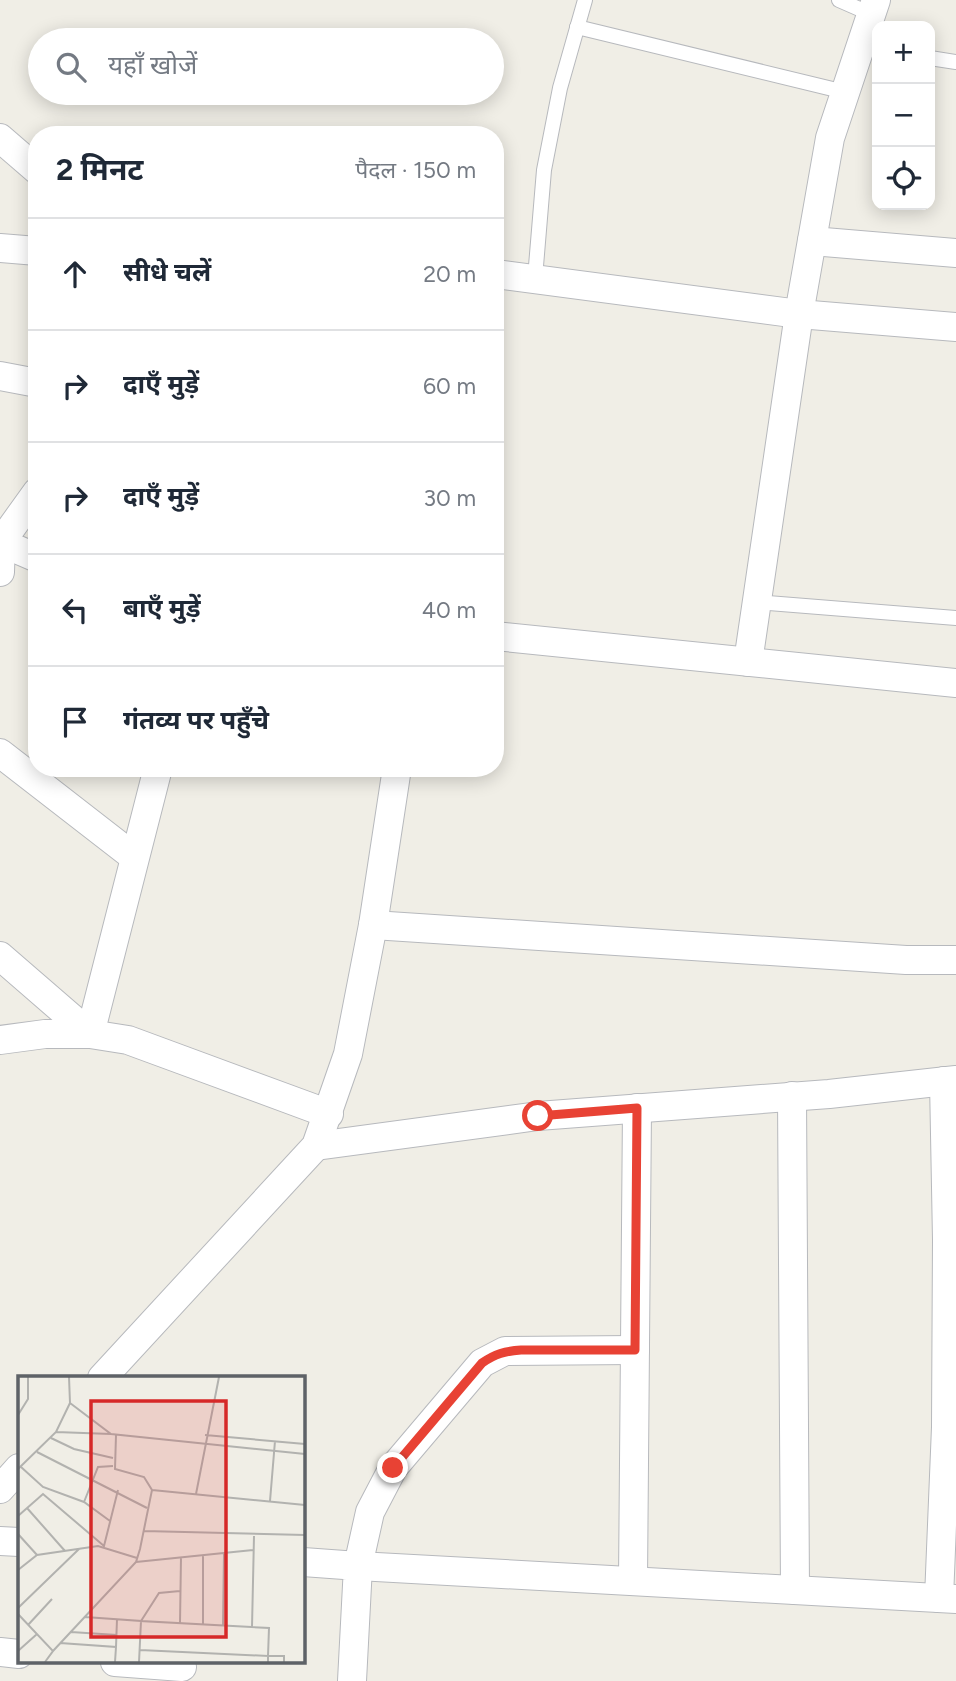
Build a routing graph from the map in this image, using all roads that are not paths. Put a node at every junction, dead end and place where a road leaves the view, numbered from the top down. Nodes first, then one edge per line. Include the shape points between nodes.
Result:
1 (585, 0) edge
2 (839, 0) edge
3 (874, 7) edge
4 (577, 27) junction
5 (869, 48) edge
6 (935, 59) edge
7 (956, 62) edge
8 (845, 92) junction
9 (0, 138) edge
10 (28, 162) edge
11 (812, 240) junction
12 (0, 248) edge
13 (28, 250) edge
14 (956, 253) edge
15 (504, 275) edge
16 (535, 278) junction
17 (799, 314) junction
18 (956, 327) edge
19 (0, 376) edge
20 (28, 381) edge
21 (28, 504) edge
22 (0, 542) edge
23 (28, 554) edge
24 (0, 572) edge
25 (757, 602) junction
26 (956, 618) edge
27 (504, 637) edge
28 (748, 662) junction
29 (956, 683) edge
30 (0, 753) edge
31 (28, 775) edge
32 (31, 777) edge
33 (156, 777) edge
34 (396, 777) edge
35 (134, 856) junction
36 (373, 925) junction
37 (0, 956) edge
38 (956, 960) edge
39 (90, 1034) junction
40 (0, 1040) edge
41 (950, 1081) edge
42 (792, 1096) junction
43 (637, 1108) junction
44 (329, 1114) junction
45 (316, 1146) junction
46 (635, 1350) junction
47 (104, 1376) edge
48 (18, 1469) edge
49 (0, 1489) edge
50 (0, 1541) edge
51 (18, 1542) edge
52 (304, 1562) edge
53 (358, 1566) junction
54 (633, 1581) junction
55 (796, 1590) junction
56 (948, 1598) edge
57 (0, 1652) edge
58 (18, 1654) edge
59 (132, 1664) edge
60 (182, 1670) edge
61 (352, 1681) edge

1 - 4 lane
2 - 3 lane
3 - 5 street
4 - 8 lane
4 - 16 lane via 544,170
5 - 8 street
6 - 7 lane
8 - 11 street via 830,138
9 - 10 street
11 - 14 street
11 - 17 street
12 - 13 street
15 - 16 street
16 - 17 street
17 - 18 street
17 - 25 street
19 - 20 street
21 - 22 street
22 - 23 street
22 - 24 street
25 - 26 lane
25 - 28 street
27 - 28 street
28 - 29 street
30 - 31 street
32 - 35 street
33 - 35 street
34 - 36 street
35 - 39 street
36 - 38 street
36 - 44 street via 348,1054
37 - 39 street
39 - 40 street
39 - 44 street via 140,1044
41 - 42 street
41 - 56 street
42 - 43 street
42 - 55 street
43 - 45 street via 538,1116
43 - 46 street
44 - 45 street
45 - 47 street
46 - 53 street via 505,1351 482,1363 393,1468 370,1512
46 - 54 street
48 - 49 street
50 - 51 street
52 - 53 street
53 - 54 street
53 - 61 street
54 - 55 street
55 - 56 street
57 - 58 street
59 - 60 street

